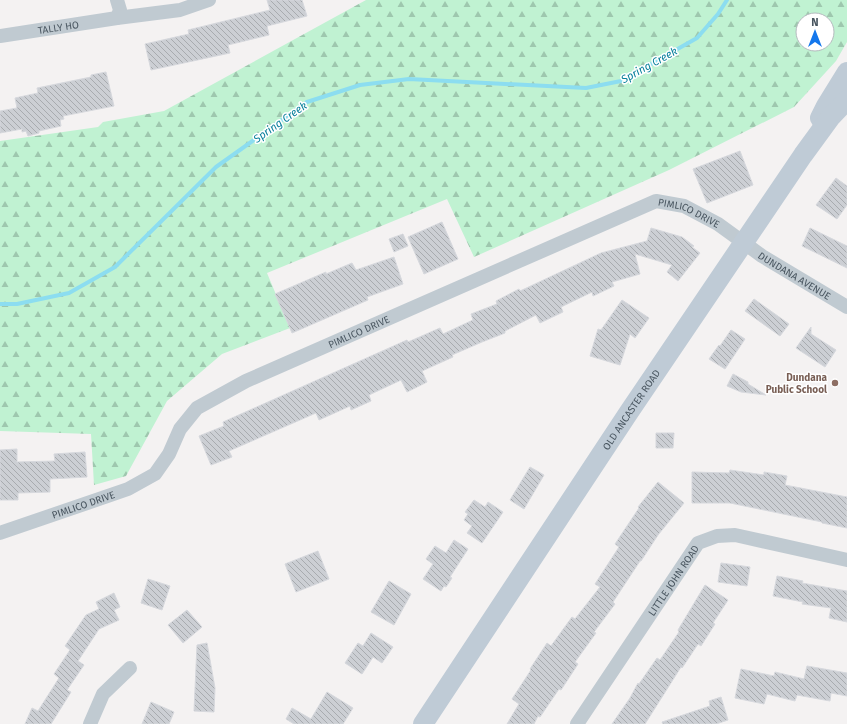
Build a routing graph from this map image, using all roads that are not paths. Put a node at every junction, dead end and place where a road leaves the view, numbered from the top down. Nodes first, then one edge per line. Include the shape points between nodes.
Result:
1 (117, 0) edge
2 (209, 0) edge
3 (118, 18) junction
4 (0, 36) edge
5 (847, 72) edge
6 (847, 100) edge
7 (803, 155) junction
8 (743, 243) junction
9 (847, 308) edge
10 (0, 533) edge
11 (847, 560) edge
12 (130, 668) dead end
13 (90, 724) edge
14 (423, 724) edge
15 (577, 724) edge

1 - 3 street via 120,10
2 - 3 street, TALLY HO via 180,10
3 - 4 street, TALLY HO
5 - 7 street via 826,106
6 - 7 street, OLD ANCASTER ROAD via 830,118
7 - 8 street, OLD ANCASTER ROAD
8 - 9 street, DUNDANA AVENUE
8 - 10 street, PIMLICO DRIVE via 718,224 684,206 656,201 246,381 197,408 180,429 169,454 154,474 128,489
8 - 14 street, OLD ANCASTER ROAD
11 - 15 street, LITTLE JOHN ROAD via 735,535 717,536 698,543
12 - 13 street via 103,694

